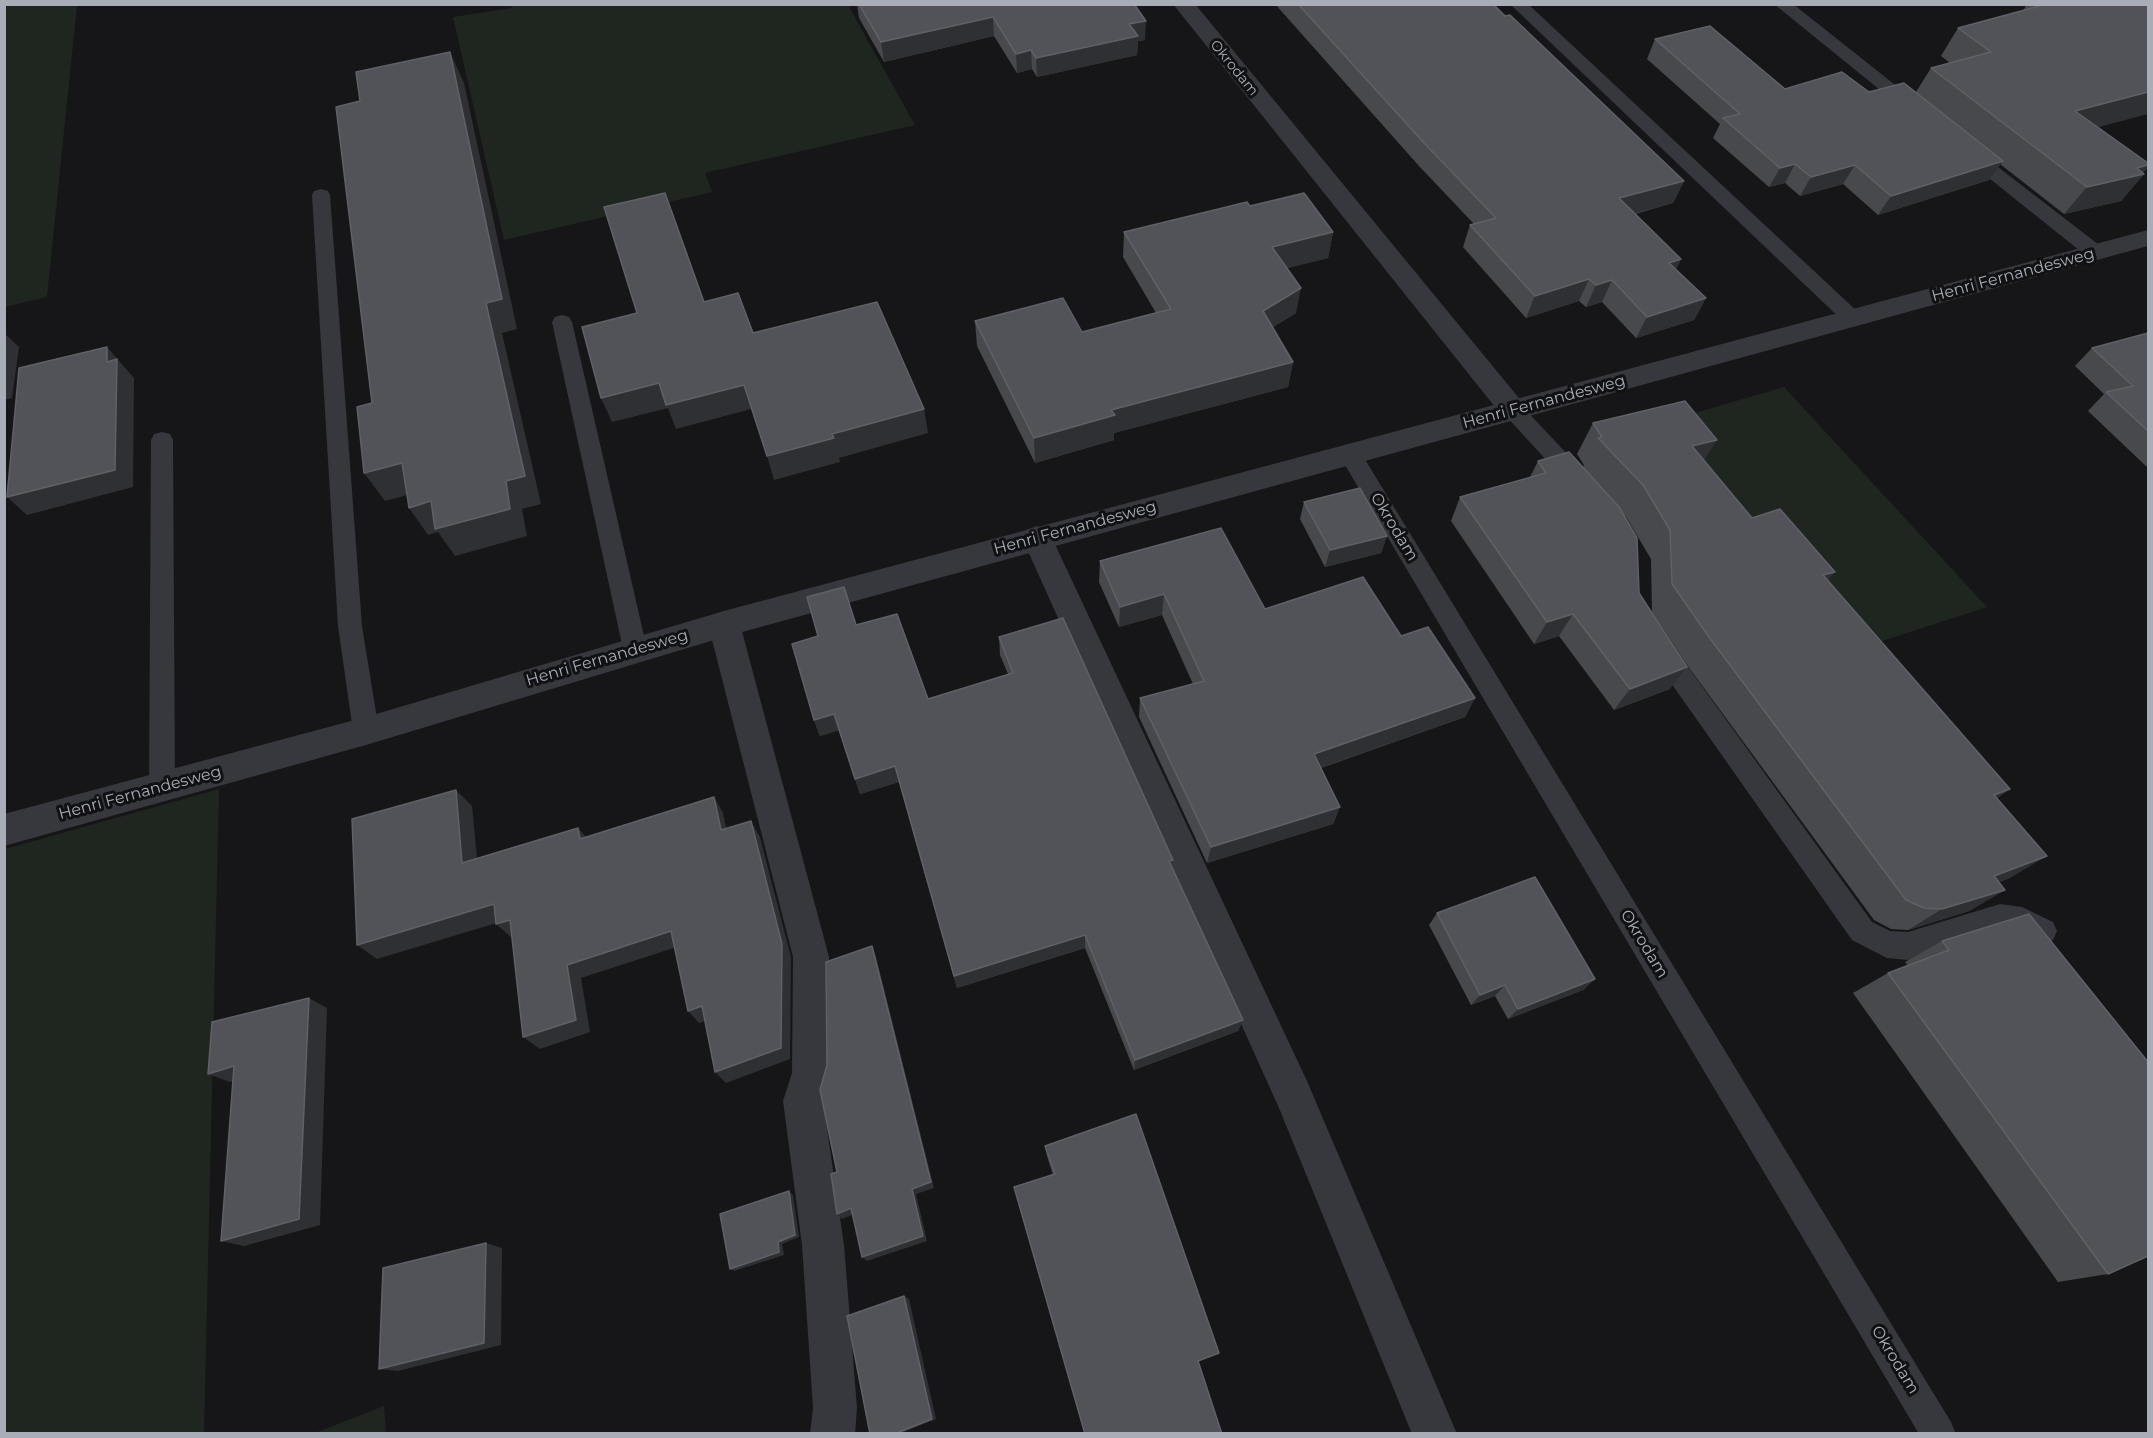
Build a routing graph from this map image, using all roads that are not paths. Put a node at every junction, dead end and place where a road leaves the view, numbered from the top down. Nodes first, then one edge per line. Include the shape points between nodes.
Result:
1 (1183, 4) edge
2 (1518, 4) edge
3 (1782, 4) edge
4 (1929, 121) edge
5 (1957, 143) edge
6 (321, 195) dead end
7 (2148, 238) edge
8 (2096, 253) junction
9 (1852, 318) junction
10 (562, 322) dead end
11 (1513, 410) junction
12 (162, 440) dead end
13 (1350, 454) junction
14 (1594, 497) edge
15 (1036, 538) junction
16 (724, 624) junction
17 (1651, 634) edge
18 (635, 649) junction
19 (366, 731) junction
20 (162, 787) junction
21 (4, 830) edge
22 (2043, 931) edge
23 (832, 1434) edge
24 (1435, 1434) edge
25 (1939, 1434) edge

1 - 11 street, Okrodam
2 - 9 lane
3 - 4 lane
5 - 8 lane
6 - 19 lane via 350,626
7 - 8 street, Henri Fernandesweg
8 - 9 street, Henri Fernandesweg
9 - 11 street, Henri Fernandesweg
10 - 18 lane
11 - 13 street, Henri Fernandesweg
11 - 14 lane
12 - 20 lane
13 - 15 street, Henri Fernandesweg
13 - 25 lane, Okrodam
15 - 16 street, Henri Fernandesweg
15 - 24 street via 1293,1095
16 - 18 street, Henri Fernandesweg
16 - 23 street via 811,957 811,1073 803,1101 824,1245 835,1408
17 - 22 lane via 1862,931 1887,944 1908,946 2000,917 2022,920
18 - 19 street, Henri Fernandesweg
19 - 20 street, Henri Fernandesweg
20 - 21 street, Henri Fernandesweg

